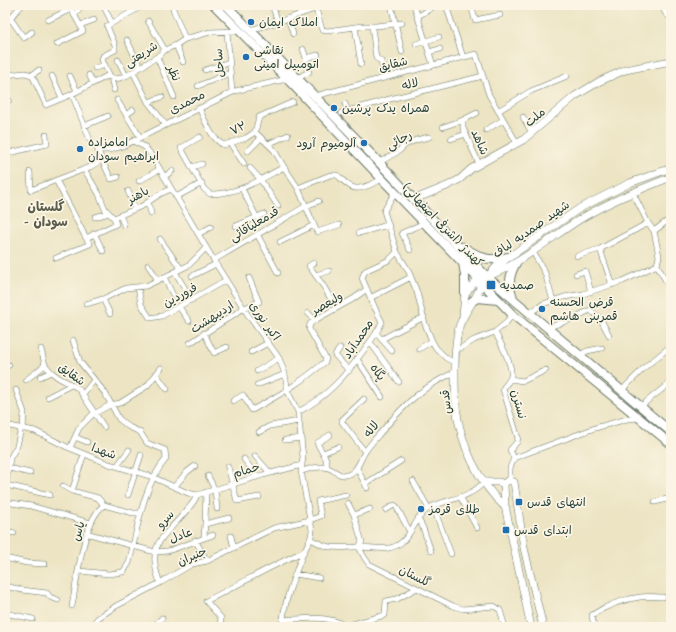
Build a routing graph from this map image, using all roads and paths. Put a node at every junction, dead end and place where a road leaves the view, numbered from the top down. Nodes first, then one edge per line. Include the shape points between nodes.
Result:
1 (22, 5) edge
2 (103, 5) edge
3 (127, 5) edge
4 (144, 5) edge
5 (214, 5) edge
6 (226, 5) edge
7 (272, 5) edge
8 (305, 5) edge
9 (326, 5) edge
10 (391, 5) edge
11 (414, 5) edge
12 (436, 5) edge
13 (446, 5) edge
14 (471, 5) edge
15 (661, 5) edge
16 (70, 7) edge
17 (173, 9) dead end
18 (316, 9) junction
19 (79, 10) dead end
20 (131, 12) junction
21 (307, 12) junction
22 (74, 15) junction
23 (500, 15) dead end
24 (417, 16) junction
25 (10, 18) junction
26 (288, 18) junction
27 (671, 18) edge
28 (48, 20) dead end
29 (94, 20) dead end
30 (148, 21) dead end
31 (278, 22) junction
32 (402, 22) dead end
33 (112, 23) junction
34 (5, 24) edge
35 (396, 24) junction
36 (80, 25) junction
37 (372, 26) junction
38 (355, 27) junction
39 (250, 30) junction
40 (226, 31) junction
41 (239, 31) junction
42 (32, 32) dead end
43 (293, 34) dead end
44 (439, 37) dead end
45 (185, 39) junction
46 (127, 40) dead end
47 (425, 41) junction
48 (57, 44) dead end
49 (416, 44) dead end
50 (176, 45) junction
51 (303, 49) dead end
52 (440, 49) dead end
53 (165, 50) junction
54 (402, 52) dead end
55 (429, 52) junction
56 (318, 55) dead end
57 (157, 57) junction
58 (463, 57) junction
59 (306, 58) junction
60 (118, 60) dead end
61 (671, 61) edge
62 (183, 62) dead end
63 (229, 62) junction
64 (361, 64) dead end
65 (105, 65) junction
66 (433, 65) junction
67 (140, 67) junction
68 (95, 68) dead end
69 (39, 70) dead end
70 (205, 70) dead end
71 (133, 72) junction
72 (230, 73) junction
73 (5, 75) edge
74 (32, 75) junction
75 (89, 75) dead end
76 (52, 76) dead end
77 (70, 76) dead end
78 (126, 76) junction
79 (483, 76) junction
80 (567, 76) dead end
81 (384, 77) junction
82 (111, 78) junction
83 (297, 78) junction
84 (288, 80) junction
85 (93, 83) junction
86 (198, 86) dead end
87 (114, 90) dead end
88 (232, 92) junction
89 (74, 93) junction
90 (162, 96) dead end
91 (315, 96) junction
92 (174, 97) dead end
93 (62, 98) junction
94 (117, 100) dead end
95 (148, 102) junction
96 (293, 102) dead end
97 (345, 104) dead end
98 (199, 108) junction
99 (133, 110) dead end
100 (348, 111) junction
101 (498, 111) junction
102 (341, 113) dead end
103 (478, 113) dead end
104 (126, 115) junction
105 (108, 116) dead end
106 (523, 116) dead end
107 (463, 120) junction
108 (503, 120) junction
109 (165, 124) junction
110 (84, 126) junction
111 (444, 127) dead end
112 (486, 130) dead end
113 (255, 132) junction
114 (532, 133) junction
115 (466, 134) junction
116 (46, 135) dead end
117 (288, 135) dead end
118 (140, 137) junction
119 (200, 137) dead end
120 (430, 137) dead end
121 (261, 138) junction
122 (451, 139) dead end
123 (133, 141) junction
124 (230, 143) junction
125 (517, 143) junction
126 (268, 144) junction
127 (99, 150) junction
128 (248, 151) dead end
129 (5, 154) edge
130 (102, 160) junction
131 (380, 162) junction
132 (202, 164) dead end
133 (244, 164) dead end
134 (479, 164) junction
135 (192, 167) junction
136 (284, 167) junction
137 (250, 168) dead end
138 (671, 168) edge
139 (84, 169) junction
140 (160, 169) junction
141 (172, 171) dead end
142 (30, 172) dead end
143 (164, 176) junction
144 (118, 177) dead end
145 (671, 177) edge
146 (260, 179) junction
147 (382, 179) junction
148 (56, 180) junction
149 (139, 181) dead end
150 (202, 183) junction
151 (242, 188) junction
152 (298, 188) junction
153 (171, 189) junction
154 (128, 190) dead end
155 (394, 192) junction
156 (633, 193) junction
157 (176, 197) junction
158 (415, 199) junction
159 (319, 201) dead end
160 (148, 202) junction
161 (278, 206) dead end
162 (306, 206) junction
163 (135, 209) junction
164 (109, 212) junction
165 (151, 213) dead end
166 (264, 214) dead end
167 (120, 215) junction
168 (94, 217) dead end
169 (114, 218) junction
170 (257, 218) junction
171 (671, 218) edge
172 (424, 223) junction
173 (648, 223) junction
174 (124, 225) dead end
175 (314, 225) junction
176 (339, 225) dead end
177 (388, 225) junction
178 (236, 226) dead end
179 (211, 227) dead end
180 (654, 231) junction
181 (359, 233) dead end
182 (94, 234) junction
183 (198, 234) junction
184 (257, 234) junction
185 (541, 235) junction
186 (86, 238) junction
187 (160, 239) dead end
188 (280, 242) dead end
189 (547, 242) junction
190 (456, 243) junction
191 (206, 248) junction
192 (600, 249) junction
193 (410, 250) dead end
194 (103, 251) dead end
195 (397, 252) junction
196 (533, 252) junction
197 (577, 256) dead end
198 (509, 257) junction
199 (56, 258) dead end
200 (215, 262) junction
201 (462, 262) junction
202 (314, 263) dead end
203 (516, 263) junction
204 (148, 265) dead end
205 (657, 266) junction
206 (181, 269) junction
207 (329, 271) dead end
208 (175, 272) junction
209 (278, 273) dead end
210 (576, 274) dead end
211 (316, 275) junction
212 (192, 276) dead end
213 (164, 277) junction
214 (411, 277) junction
215 (249, 278) dead end
216 (484, 279) junction
217 (158, 280) junction
218 (226, 280) junction
219 (612, 285) junction
220 (138, 287) junction
221 (367, 289) junction
222 (671, 290) edge
223 (592, 292) junction
224 (465, 294) junction
225 (173, 295) dead end
226 (370, 298) junction
227 (103, 299) junction
228 (513, 299) junction
229 (192, 300) junction
230 (498, 300) junction
231 (472, 301) junction
232 (553, 301) junction
233 (86, 304) dead end
234 (179, 307) junction
235 (244, 308) junction
236 (336, 308) junction
237 (308, 313) dead end
238 (110, 314) dead end
239 (512, 314) junction
240 (530, 314) junction
241 (463, 316) junction
242 (424, 317) junction
243 (315, 320) junction
244 (189, 321) dead end
245 (547, 328) junction
246 (495, 332) junction
247 (204, 333) junction
248 (376, 333) junction
249 (609, 335) dead end
250 (73, 340) dead end
251 (382, 340) junction
252 (432, 341) junction
253 (370, 342) junction
254 (190, 343) dead end
255 (268, 343) junction
256 (671, 346) edge
257 (227, 347) dead end
258 (340, 348) dead end
259 (461, 348) dead end
260 (602, 348) dead end
261 (41, 349) dead end
262 (418, 350) dead end
263 (392, 351) dead end
264 (251, 352) dead end
265 (580, 355) junction
266 (279, 358) junction
267 (357, 359) junction
268 (455, 363) junction
269 (45, 365) junction
270 (161, 368) dead end
271 (349, 370) junction
272 (546, 370) dead end
273 (257, 371) dead end
274 (51, 372) junction
275 (455, 372) junction
276 (156, 374) junction
277 (285, 374) junction
278 (40, 377) dead end
279 (510, 379) junction
280 (26, 380) dead end
281 (94, 380) junction
282 (399, 382) dead end
283 (671, 382) edge
284 (71, 385) junction
285 (257, 385) dead end
286 (167, 389) dead end
287 (16, 390) dead end
288 (622, 390) junction
289 (288, 391) junction
290 (83, 394) junction
291 (48, 397) dead end
292 (382, 397) dead end
293 (364, 399) dead end
294 (234, 401) dead end
295 (110, 405) junction
296 (641, 406) junction
297 (298, 412) junction
298 (95, 413) junction
299 (638, 418) junction
300 (299, 421) junction
301 (5, 425) edge
302 (104, 427) dead end
303 (669, 427) edge
304 (22, 428) junction
305 (259, 432) dead end
306 (330, 435) dead end
307 (75, 436) junction
308 (302, 438) junction
309 (285, 440) dead end
310 (87, 442) dead end
311 (671, 444) edge
312 (338, 447) dead end
313 (70, 448) junction
314 (129, 450) dead end
315 (365, 452) junction
316 (323, 453) junction
317 (84, 454) junction
318 (141, 455) dead end
319 (254, 456) dead end
320 (514, 458) junction
321 (244, 459) dead end
322 (401, 461) dead end
323 (302, 465) junction
324 (117, 466) junction
325 (195, 466) dead end
326 (228, 467) dead end
327 (327, 467) junction
328 (9, 468) junction
329 (357, 468) junction
330 (135, 471) junction
331 (301, 471) junction
332 (30, 473) dead end
333 (270, 473) junction
334 (208, 476) dead end
335 (153, 477) junction
336 (258, 477) junction
337 (413, 481) dead end
338 (484, 482) junction
339 (509, 482) junction
340 (233, 484) junction
341 (5, 486) edge
342 (63, 486) dead end
343 (174, 487) junction
344 (215, 490) junction
345 (72, 491) junction
346 (206, 492) junction
347 (50, 495) dead end
348 (128, 495) dead end
349 (197, 495) junction
350 (346, 495) dead end
351 (259, 497) dead end
352 (461, 498) junction
353 (671, 498) edge
354 (5, 502) edge
355 (655, 502) dead end
356 (348, 503) dead end
357 (104, 505) junction
358 (431, 508) junction
359 (506, 508) junction
360 (218, 509) dead end
361 (370, 509) dead end
362 (386, 510) dead end
363 (141, 513) junction
364 (354, 515) junction
365 (229, 518) dead end
366 (418, 518) junction
367 (310, 520) junction
368 (90, 523) junction
369 (205, 524) junction
370 (476, 528) dead end
371 (5, 531) edge
372 (410, 532) junction
373 (14, 533) dead end
374 (86, 533) junction
375 (212, 535) dead end
376 (231, 536) dead end
377 (204, 538) junction
378 (195, 540) junction
379 (312, 540) junction
380 (133, 546) junction
381 (360, 547) junction
382 (234, 548) junction
383 (431, 551) dead end
384 (155, 552) junction
385 (303, 552) junction
386 (451, 554) dead end
387 (5, 558) edge
388 (207, 561) junction
389 (45, 564) dead end
390 (79, 571) junction
391 (295, 574) junction
392 (319, 578) dead end
393 (160, 583) junction
394 (5, 586) edge
395 (417, 588) junction
396 (663, 597) dead end
397 (58, 600) dead end
398 (72, 606) dead end
399 (5, 613) edge
400 (162, 618) dead end
401 (33, 619) dead end
402 (282, 620) junction
403 (90, 627) edge
404 (153, 627) edge
405 (220, 627) edge
406 (282, 627) edge
407 (506, 627) edge
408 (531, 627) edge
409 (542, 627) edge
410 (594, 627) edge

1 - 25 street
2 - 33 street
3 - 20 street
4 - 20 street
5 - 41 main road, کهندژ (اشرفی اصفهانی)
6 - 39 main road, کهندژ (اشرفی اصفهانی)
7 - 31 street
8 - 21 street
9 - 18 street
10 - 35 street
11 - 24 street
12 - 24 street
13 - 58 street
14 - 23 street via 475,20
15 - 27 street
16 - 22 street
16 - 28 street
17 - 45 street
18 - 21 street
18 - 38 street via 322,30
19 - 22 street
20 - 33 street
21 - 26 street
22 - 36 street
24 - 47 street
25 - 34 street
25 - 42 street via 24,38
26 - 31 street
26 - 43 street
29 - 36 street
30 - 53 street
31 - 39 street
32 - 35 street
33 - 65 street via 107,26 116,45 115,50 103,56
35 - 37 street
35 - 54 street
36 - 48 street via 84,31
37 - 38 street
37 - 81 street via 376,58 381,61
38 - 64 street
39 - 83 main road, کهندژ (اشرفی اصفهانی)
40 - 41 street, شریعتی
40 - 45 street, شریعتی via 210,32
40 - 63 street, ساحل
41 - 84 main road, کهندژ (اشرفی اصفهانی)
44 - 47 street
45 - 50 street, شریعتی
46 - 67 street
47 - 49 street
47 - 55 street
50 - 53 street, شریعتی
50 - 62 street
51 - 59 street
52 - 55 street
53 - 57 street, شریعتی
55 - 66 street
56 - 59 street
57 - 67 street, شریعتی
57 - 92 street, نظر
58 - 66 street, شقایق
58 - 79 street, شقایق via 476,54
59 - 83 street via 309,72
60 - 78 street
61 - 114 main road, ملت via 625,70 600,81 576,96
63 - 70 street
63 - 72 street, ساحل
65 - 68 street
65 - 82 street
66 - 81 street, شقایق
67 - 71 street, شریعتی
69 - 74 street
71 - 78 street, شریعتی
71 - 95 street
72 - 86 street
72 - 88 street, ساحل
73 - 74 street
74 - 93 street, شریعتی via 46,105
75 - 85 street
76 - 93 street
77 - 89 street
78 - 82 street, شریعتی
79 - 100 street, لاله via 390,98
79 - 101 street via 489,96
80 - 101 street via 531,91
81 - 91 street, شقایق
82 - 85 street, شریعتی via 107,76
82 - 87 street
83 - 91 main road, کهندژ (اشرفی اصفهانی)
84 - 88 street, محمدی
84 - 147 main road, کهندژ (اشرفی اصفهانی)
85 - 89 street, شریعتی
88 - 98 street, محمدی
89 - 93 street, شریعتی
89 - 110 street
90 - 95 street
91 - 131 main road, کهندژ (اشرفی اصفهانی)
94 - 104 street
95 - 109 street
96 - 113 street, ۷۲ via 259,117
97 - 100 street
98 - 109 street, محمدی
98 - 124 street, ۷۲ via 209,129 220,143
99 - 104 street
100 - 102 street, لاله
101 - 108 street
103 - 107 street, شاهد
104 - 118 street
105 - 110 street
106 - 114 street
107 - 111 street
107 - 115 street, شاهد
108 - 112 street
108 - 125 street
109 - 118 street, محمدی
110 - 127 street via 90,140
113 - 121 street
113 - 124 street, ۷۲
114 - 125 main road, ملت
115 - 122 street
115 - 134 street, شاهد
116 - 129 street via 48,144
117 - 126 street
118 - 123 street, محمدی
119 - 135 street via 181,148
120 - 131 street, رجائی via 405,145 399,152
121 - 126 street
121 - 128 street
123 - 127 street, محمدی via 109,150
123 - 140 street, اکبر نوری via 145,147
124 - 133 street
125 - 134 main road, ملت
126 - 136 street
127 - 130 street
130 - 139 street
130 - 144 street via 111,179
131 - 158 main road, کهندژ (اشرفی اصفهانی)
132 - 135 street
134 - 158 main road, ملت via 460,179
135 - 150 street
136 - 146 street
136 - 152 street
137 - 146 street
138 - 185 main road, شهید صمدیه لباف via 630,183 580,208
139 - 148 street
139 - 164 street
140 - 143 street, اکبر نوری
140 - 149 street
141 - 143 street
142 - 148 street via 32,190
143 - 153 street, اکبر نوری
145 - 156 main road, شهید صمدیه لباف
146 - 151 street
146 - 161 street
147 - 152 street via 355,188 337,175 330,175
147 - 155 main road, کهندژ (اشرفی اصفهانی)
148 - 186 street
150 - 151 street via 210,194 234,192
150 - 157 street
151 - 170 street
152 - 162 street
153 - 157 street, اکبر نوری
153 - 160 street, باهنر
154 - 163 street
155 - 172 main road, کهندژ (اشرفی اصفهانی)
155 - 177 street via 384,211
156 - 173 street
156 - 189 main road, شهید صمدیه لباف via 583,218
157 - 183 street, اکبر نوری
158 - 190 main road, کهندژ (اشرفی اصفهانی)
159 - 162 street, قدمعلیآقائی
160 - 163 street, باهنر
160 - 165 street
162 - 175 street
162 - 184 street, قدمعلیآقائی
163 - 167 street, باهنر
164 - 168 street
164 - 169 street
166 - 170 street
167 - 169 street, باهنر
167 - 174 street
169 - 182 street via 116,224
170 - 178 street
171 - 180 street
172 - 193 street via 402,233
172 - 201 main road, کهندژ (اشرفی اصفهانی)
173 - 180 street
173 - 192 street
175 - 176 street via 317,232
175 - 188 street
177 - 181 street
177 - 195 street
179 - 183 street
180 - 205 street via 659,256
182 - 186 street
182 - 194 street
183 - 191 street, اکبر نوری
184 - 200 street, قدمعلیآقائی
184 - 209 street
185 - 189 main road
185 - 198 main road, شهید صمدیه لباف
186 - 199 street via 90,244
187 - 206 street
189 - 196 main road, شهید صمدیه لباف
190 - 198 main road via 482,258 496,260
190 - 216 main road, کهندژ (اشرفی اصفهانی)
191 - 200 street, اکبر نوری
191 - 206 street via 189,265
192 - 197 street
192 - 219 street
195 - 214 street
195 - 221 street, محمدآباد via 389,260 365,271 362,278
196 - 203 main road, شهید صمدیه لباف
196 - 232 street via 545,273
198 - 216 main road, شهید صمدیه لباف
200 - 212 street, قدمعلیآقائی
200 - 218 street, اکبر نوری
201 - 216 main road, کهندژ (اشرفی اصفهانی)
201 - 224 main road
202 - 211 street via 309,266
203 - 216 main road, شهید صمدیه لباف
203 - 228 main road via 510,275 509,288
204 - 217 street
205 - 219 street
205 - 222 street
206 - 208 street
207 - 211 street
208 - 213 street
208 - 229 street
210 - 223 street via 585,271
211 - 236 street
213 - 217 street
213 - 225 street
214 - 226 street
214 - 242 street
215 - 235 street, اردیبهشت via 259,302
216 - 224 main road via 474,283
216 - 228 main road, کهندژ (اشرفی اصفهانی)
216 - 230 main road, کهندژ (اشرفی اصفهانی)
216 - 231 main road via 481,289
217 - 220 street
218 - 229 street, فروردین
218 - 235 street, اکبر نوری
219 - 223 street
220 - 227 street via 126,288
220 - 234 street, فروردین via 142,304 150,318 162,316
221 - 226 street, محمدآباد
221 - 236 street, ولیعصر
223 - 232 street
224 - 241 main road
226 - 248 street, محمدآباد via 382,322
227 - 233 street
227 - 238 street
228 - 240 main road, کهندژ (اشرفی اصفهانی)
229 - 234 street, فروردین
230 - 231 main road via 478,298
230 - 239 main road, کهندژ (اشرفی اصفهانی)
231 - 241 main road
232 - 240 street via 543,304
234 - 244 street
235 - 247 street, اردیبهشت
235 - 255 street, اکبر نوری
236 - 243 street, ولیعصر
237 - 243 street
239 - 246 street
239 - 299 main road, کهندژ (اشرفی اصفهانی)
240 - 245 main road, کهندژ (اشرفی اصفهانی)
241 - 268 main road, قدس via 456,340
242 - 251 street
242 - 252 street
243 - 289 street, ولیعصر via 309,329 326,359 325,362
245 - 249 street via 590,310 600,318
245 - 265 main road, کهندژ (اشرفی اصفهانی)
246 - 259 street
246 - 279 street, نسترن via 510,365
247 - 254 street, اردیبهشت
247 - 257 street via 214,353
248 - 251 street
248 - 253 street, محمدآباد
250 - 281 street via 80,362
251 - 263 street
252 - 262 street
252 - 268 street via 446,358
253 - 267 street, محمدآباد
253 - 282 street
255 - 264 street
255 - 266 street, اکبر نوری
256 - 288 street
258 - 271 street via 335,356
260 - 265 street
261 - 269 street, شقایق
265 - 288 main road, کهندژ (اشرفی اصفهانی)
266 - 273 street
266 - 277 street, اکبر نوری
267 - 271 street, محمدآباد
267 - 292 street, پگاه
268 - 275 main road, قدس
269 - 274 street, شقایق
269 - 280 street
270 - 276 street
271 - 297 street, محمدآباد via 329,391
272 - 279 street via 522,381
274 - 278 street
274 - 284 street, شقایق
275 - 315 street, لاله via 415,395
275 - 338 main road, قدس via 456,407 460,425 473,464
276 - 286 street
276 - 295 street via 146,386 120,403
277 - 285 street
277 - 289 street, اکبر نوری
279 - 320 street, نسترن via 503,389 518,438 510,450
281 - 290 street
281 - 295 street via 105,393
283 - 296 street
284 - 290 street, شقایق
284 - 291 street
287 - 304 street via 24,412
288 - 296 main road, کهندژ (اشرفی اصفهانی)
289 - 294 street via 252,410 243,395
289 - 297 street, اکبر نوری
290 - 298 street, شقایق
293 - 315 street via 342,422
295 - 298 street
295 - 335 street via 119,419 140,432 147,442 164,450 166,459
296 - 303 main road, کهندژ (اشرفی اصفهانی)
297 - 300 street, اکبر نوری
298 - 302 street, شقایق
298 - 307 street via 79,428
299 - 311 main road, کهندژ (اشرفی اصفهانی)
299 - 320 street via 594,428
300 - 305 street via 270,426
300 - 308 street, اکبر نوری
301 - 304 street, شهدا
304 - 313 street, شهدا via 35,431
304 - 328 street via 17,446 10,458
306 - 316 street via 318,443
307 - 310 street
307 - 313 street
308 - 309 street
308 - 323 street, اکبر نوری
312 - 316 street
313 - 317 street, شهدا
314 - 324 street
315 - 329 street, لاله
316 - 327 street
317 - 324 street, شهدا
317 - 345 street
318 - 330 street
319 - 333 street
320 - 339 street
321 - 336 street
322 - 329 street via 366,486
323 - 331 street, اکبر نوری
323 - 333 street, حمام
324 - 330 street, شهدا
325 - 343 street
326 - 340 street
327 - 329 street via 341,476 352,473
327 - 331 street
328 - 332 street
328 - 341 street
330 - 335 street, شهدا
330 - 348 street
331 - 367 street, اکبر نوری
333 - 336 street, حمام
334 - 344 street
335 - 343 street, شهدا
335 - 363 street
336 - 340 street, حمام
337 - 358 street
338 - 339 main road
338 - 352 street via 478,489
338 - 359 main road, قدس
339 - 359 main road
339 - 409 main road
340 - 344 street, حمام
340 - 351 street via 237,501
341 - 347 street
342 - 345 street
343 - 349 street, شهدا
344 - 346 street, حمام
344 - 360 street
345 - 357 street via 98,498
346 - 349 street, حمام
346 - 369 street
349 - 384 street, سرو via 181,517 162,536
350 - 367 street via 318,501 321,516
352 - 358 street
352 - 370 street
353 - 355 street
354 - 368 street via 31,506
356 - 364 street, گلستان
357 - 363 street
357 - 368 street, یاس via 99,508
358 - 366 street
358 - 386 street
359 - 408 main road
361 - 364 street
362 - 372 street via 396,506
363 - 380 street
364 - 381 street, گلستان via 362,542
365 - 369 street
366 - 372 street
366 - 383 street
367 - 379 street, اکبر نوری
367 - 382 street, جنیران via 274,528
368 - 374 street, یاس
369 - 377 street
371 - 373 street
372 - 381 street via 396,547
374 - 380 street
374 - 390 street, یاس
375 - 377 street, عادل
376 - 382 street
377 - 378 street, عادل
378 - 384 street, عادل via 168,551
378 - 388 street
379 - 381 street via 330,547
379 - 385 street
380 - 384 street
380 - 390 street via 129,563 122,572 109,574
381 - 395 street, گلستان via 369,564
382 - 388 street, جنیران
384 - 393 street, سرو via 155,569
385 - 391 street
385 - 405 street via 206,601 221,618
387 - 389 street
388 - 393 street, جنیران via 192,564
390 - 398 street, یاس
391 - 392 street
391 - 402 street
393 - 403 street, جنیران via 116,606
394 - 397 street via 47,593
395 - 402 street via 397,599 386,601 385,615 366,622 346,626 336,620 321,618
395 - 407 street, گلستان via 462,609 494,606 500,610
396 - 410 street via 641,597 600,609 592,614
399 - 401 street
400 - 404 street
402 - 406 street

